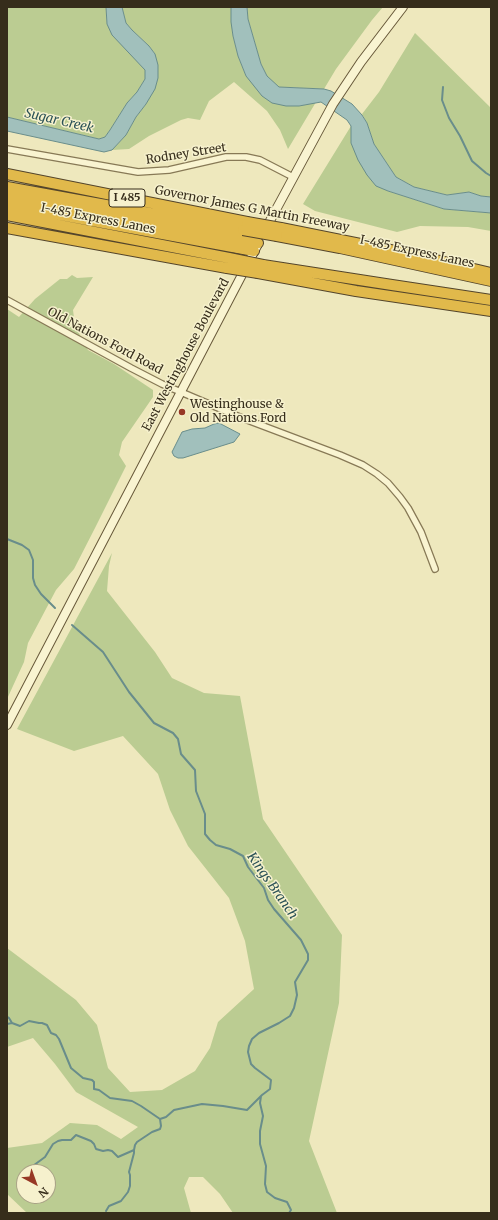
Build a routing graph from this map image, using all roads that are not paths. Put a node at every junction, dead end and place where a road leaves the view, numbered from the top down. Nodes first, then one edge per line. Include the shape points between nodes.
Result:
1 (403, 7) edge
2 (7, 150) edge
3 (7, 174) edge
4 (293, 177) junction
5 (7, 187) edge
6 (7, 196) edge
7 (7, 205) edge
8 (7, 215) edge
9 (245, 226) junction
10 (7, 228) edge
11 (279, 232) junction
12 (256, 247) junction
13 (228, 263) junction
14 (261, 269) junction
15 (491, 273) edge
16 (491, 281) edge
17 (392, 285) junction
18 (7, 300) edge
19 (491, 300) edge
20 (491, 310) edge
21 (181, 392) junction
22 (435, 569) dead end
23 (7, 725) edge

1 - 4 main road, East Westinghouse Boulevard via 336,99
2 - 4 street, Rodney Street via 138,172 169,170 226,157 246,157 260,160
3 - 9 highway, Governor James G Martin Freeway / I 485
4 - 12 main road, East Westinghouse Boulevard
5 - 9 highway, I-485 Express Lanes / I 485
6 - 12 highway
7 - 12 highway
8 - 13 highway, I-485 Express Lanes
9 - 11 highway, Governor James G Martin Freeway / I 485, bridge
10 - 13 highway
11 - 15 highway, Governor James G Martin Freeway / I 485 via 415,255
11 - 16 highway, I-485 Express Lanes / I 485 via 347,250
12 - 21 main road, East Westinghouse Boulevard
13 - 14 highway, bridge
14 - 17 highway
14 - 20 highway via 363,292
17 - 19 highway
17 - 20 highway
18 - 21 street, Old Nations Ford Road via 131,368
21 - 22 street, Old Nations Ford Road via 356,461 377,474 408,508
21 - 23 main road, East Westinghouse Boulevard

